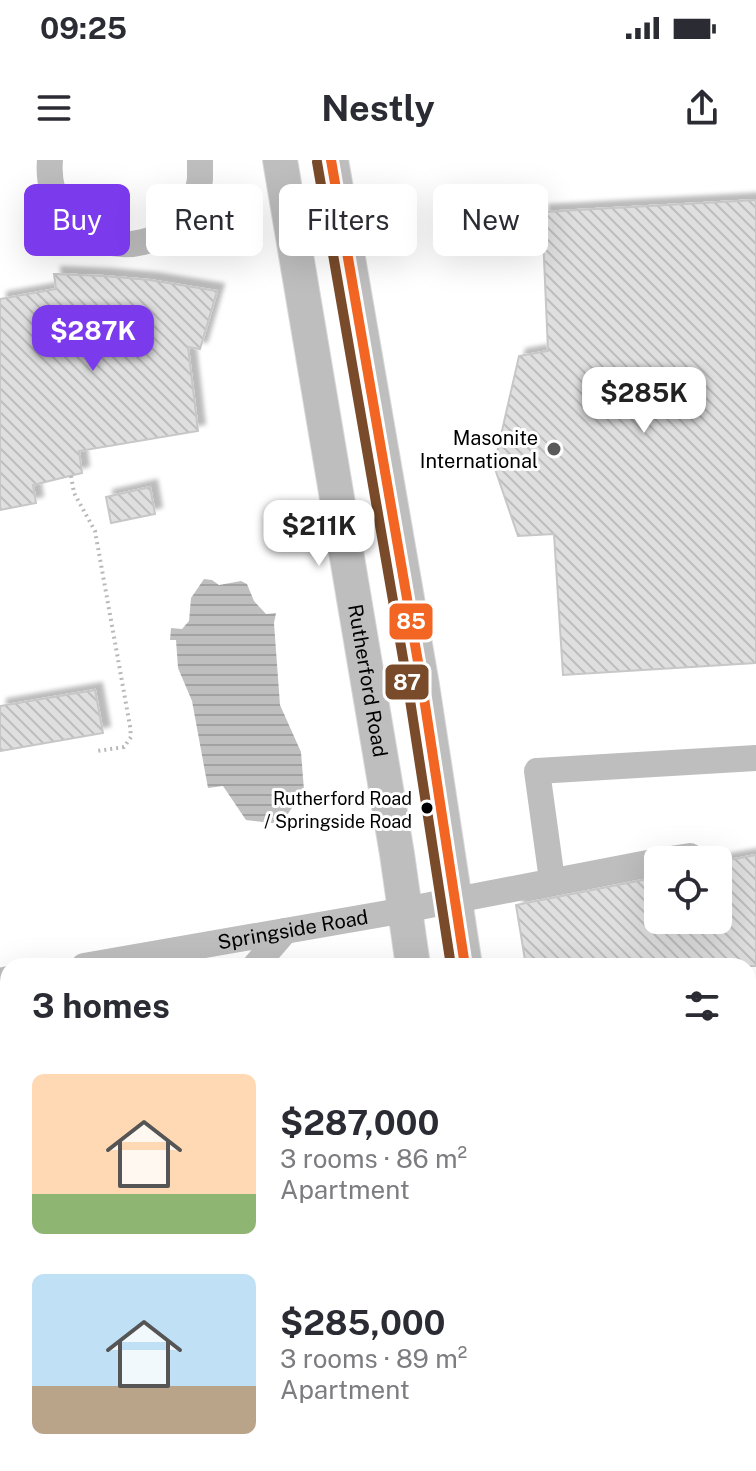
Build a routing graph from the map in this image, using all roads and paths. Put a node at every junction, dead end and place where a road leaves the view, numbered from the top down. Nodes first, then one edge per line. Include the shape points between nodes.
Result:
1 (50, 160) edge
2 (200, 160) edge
3 (280, 160) edge
4 (331, 160) edge
5 (71, 476) dead end
6 (97, 751) dead end
7 (756, 758) edge
8 (644, 863) edge
9 (552, 880) junction
10 (455, 901) junction
11 (404, 909) junction
12 (285, 931) junction
13 (130, 958) edge
14 (262, 958) edge
15 (412, 958) edge
16 (464, 958) edge

1 - 2 lane via 55,198 67,219 108,243 133,245 177,225 192,205
3 - 11 main road, Rutherford Road
4 - 10 main road
5 - 6 path via 74,493 95,531 130,726 124,747
7 - 9 lane via 537,771
8 - 9 lane, Springside Road
9 - 10 lane, Springside Road
10 - 11 lane, Springside Road
10 - 16 main road
11 - 12 lane, Springside Road
11 - 15 main road, Rutherford Road
12 - 13 lane, Springside Road
12 - 14 lane

